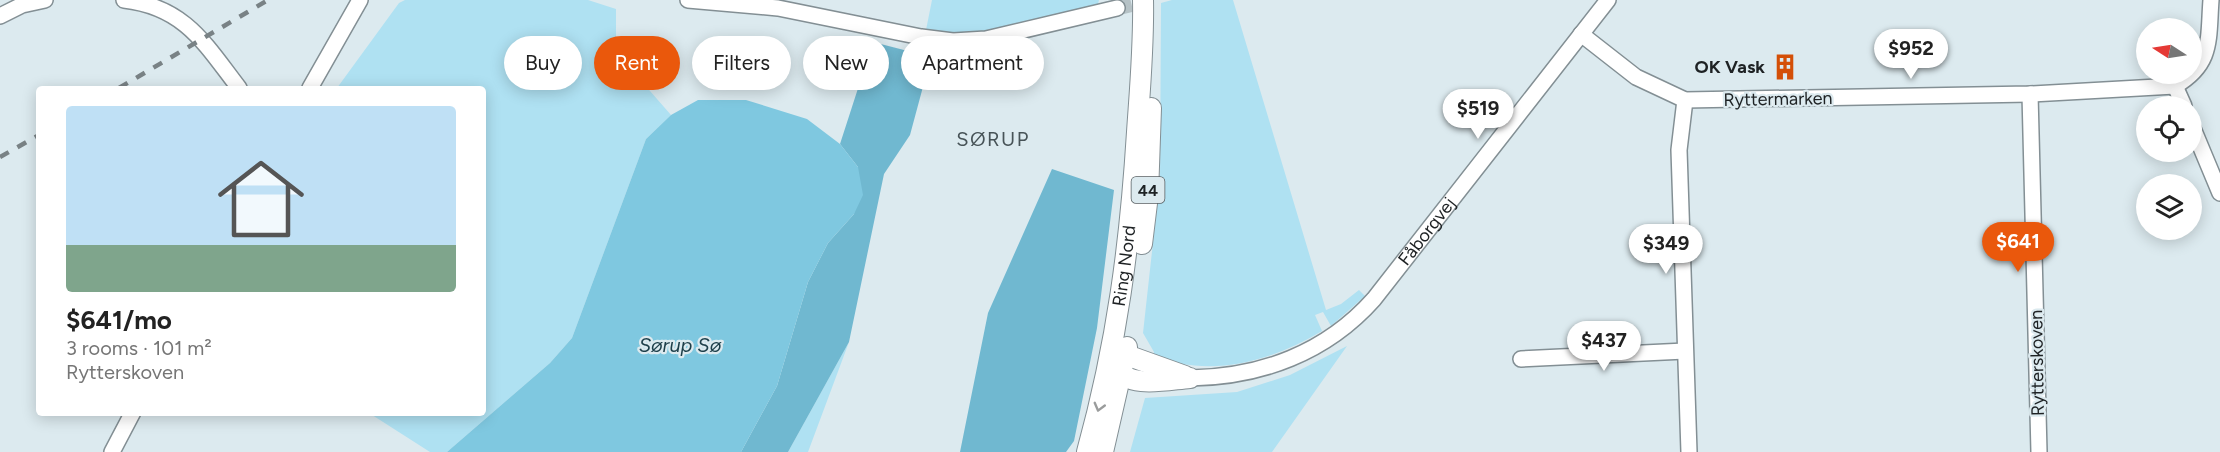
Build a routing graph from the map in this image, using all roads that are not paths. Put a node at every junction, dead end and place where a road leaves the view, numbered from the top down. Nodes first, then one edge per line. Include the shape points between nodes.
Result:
1 (45, 0) edge
2 (124, 0) edge
3 (360, 0) edge
4 (688, 0) edge
5 (1143, 0) edge
6 (1608, 0) edge
7 (2211, 0) edge
8 (1117, 8) tunnel mouth
9 (0, 16) edge
10 (1581, 34) junction
11 (237, 86) edge
12 (311, 86) edge
13 (2175, 86) junction
14 (2030, 94) junction
15 (2180, 96) edge
16 (1685, 100) junction
17 (2202, 150) edge
18 (2220, 193) edge
19 (1684, 351) junction
20 (1521, 359) dead end
21 (1119, 363) junction
22 (1190, 378) junction
23 (1143, 382) junction
24 (131, 416) edge
25 (112, 452) edge
26 (1087, 452) edge
27 (1103, 452) edge
28 (1116, 452) edge
29 (1689, 452) edge
30 (2039, 452) edge

1 - 9 street via 22,4
2 - 11 street via 178,17 202,40
3 - 12 street
4 - 8 street via 778,8 953,41 986,39
5 - 21 main road, Ring Nord / 44
6 - 10 street, Fåborgvej
7 - 13 street via 2207,54 2193,76
10 - 16 street, Ryttermarken via 1636,77
10 - 22 street, Fåborgvej via 1356,319 1315,348 1277,365 1244,374
13 - 14 street, Ryttermarken
13 - 15 street
14 - 16 street, Ryttermarken
14 - 30 street, Rytterskoven
16 - 19 street via 1679,150
17 - 18 street
19 - 20 street
19 - 29 street
21 - 22 main road
21 - 23 main road
21 -> 26 main road, 44
21 - 27 main road, 44
22 - 23 main road
23 - 28 main road via 1131,394
24 - 25 street

